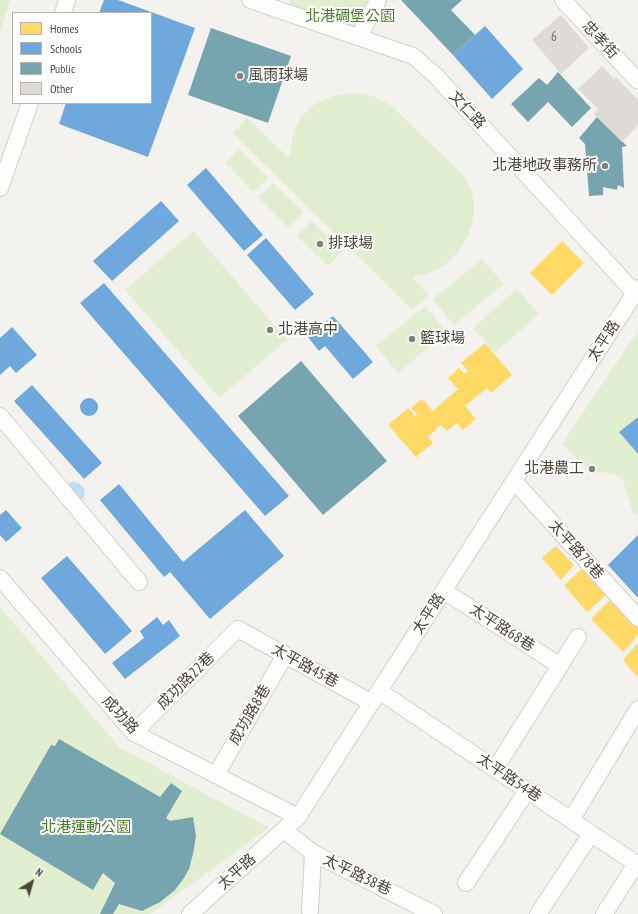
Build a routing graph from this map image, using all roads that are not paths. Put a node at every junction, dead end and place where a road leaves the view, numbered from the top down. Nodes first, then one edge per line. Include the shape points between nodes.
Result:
1 (68, 0) edge
2 (250, 0) edge
3 (378, 0) edge
4 (563, 0) edge
5 (63, 12) edge
6 (359, 37) junction
7 (638, 81) edge
8 (30, 104) edge
9 (0, 188) edge
10 (636, 290) edge
11 (0, 416) edge
12 (514, 481) junction
13 (0, 578) edge
14 (139, 582) dead end
15 (444, 591) junction
16 (638, 618) edge
17 (238, 629) joint
18 (578, 637) dead end
19 (285, 655) junction
20 (559, 665) junction
21 (376, 697) junction
22 (638, 709) edge
23 (134, 733) junction
24 (495, 769) junction
25 (216, 775) junction
26 (527, 791) junction
27 (298, 817) junction
28 (571, 820) junction
29 (284, 830) junction
30 (591, 834) junction
31 (313, 853) junction
32 (637, 865) edge
33 (466, 883) dead end
34 (310, 911) dead end
35 (190, 914) edge
36 (434, 914) edge
37 (538, 914) edge
38 (604, 914) edge

1 - 5 street
2 - 6 street, 文仁路
3 - 6 street
4 - 7 street, 忠孝街
6 - 10 street, 文仁路 via 413,56 430,71
8 - 9 street
10 - 12 street, 太平路
11 - 14 street
12 - 15 street, 太平路
12 - 16 street, 太平路78巷
13 - 23 street, 成功路
15 - 20 street, 太平路68巷
15 - 21 street, 太平路
17 - 19 street, 太平路45巷
17 - 23 street, 成功路22巷
18 - 20 street
19 - 21 street, 太平路45巷
19 - 25 street, 成功路8巷
20 - 24 street
21 - 24 street, 太平路54巷
21 - 27 street, 太平路
22 - 28 street
23 - 25 street, 成功路
24 - 26 street, 太平路54巷
25 - 27 street, 成功路
26 - 28 street, 太平路54巷
26 - 33 street
27 - 29 street, 太平路
28 - 30 street, 太平路54巷
29 - 31 street, 太平路38巷
29 - 35 street, 太平路
30 - 32 street, 太平路54巷
30 - 37 street
31 - 34 street
31 - 36 street, 太平路38巷
32 - 38 street

